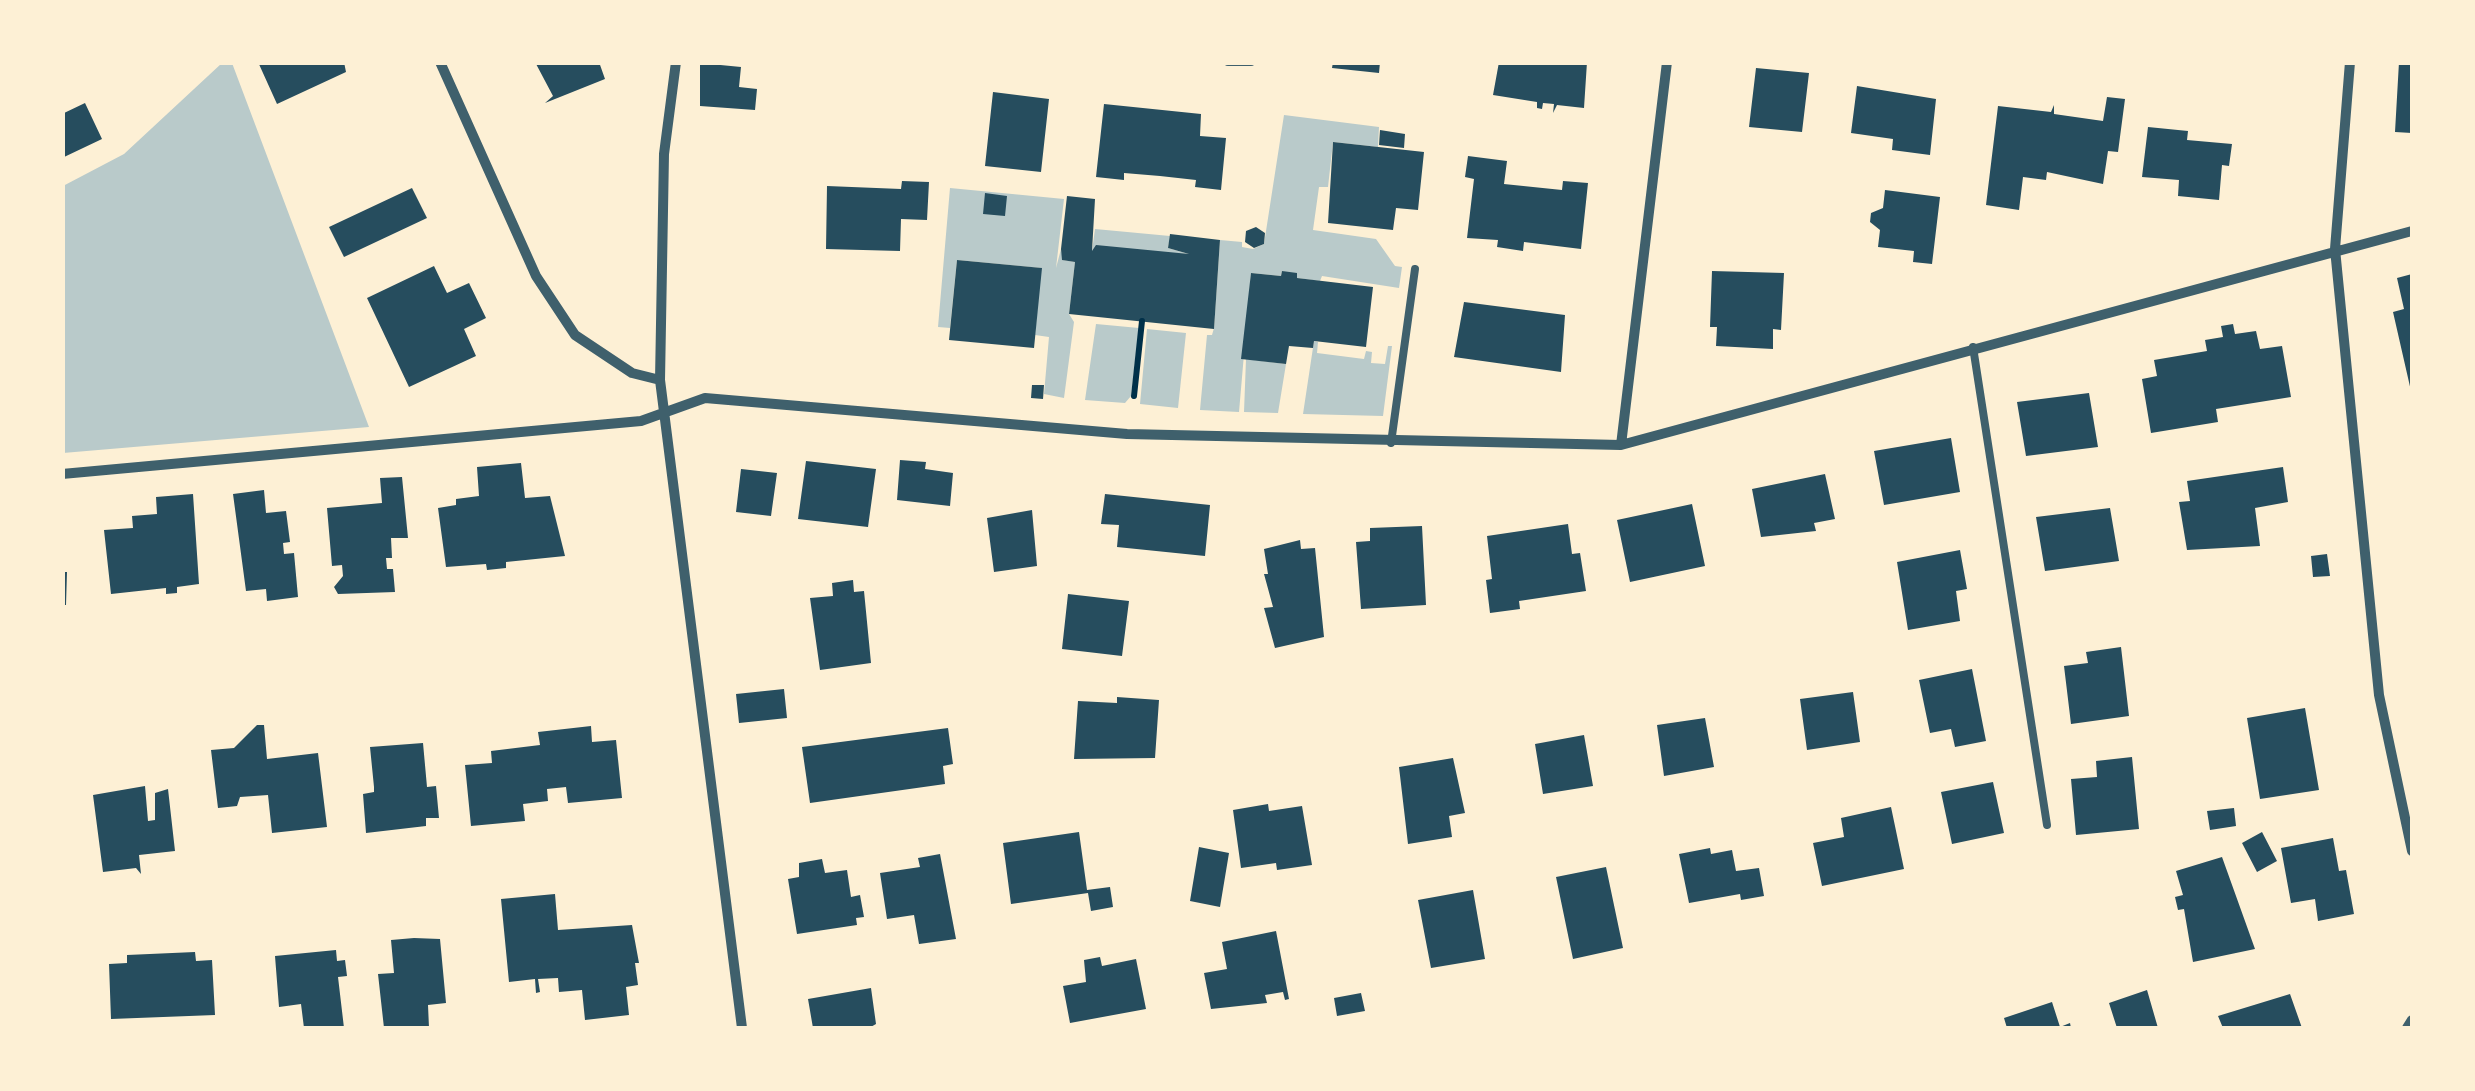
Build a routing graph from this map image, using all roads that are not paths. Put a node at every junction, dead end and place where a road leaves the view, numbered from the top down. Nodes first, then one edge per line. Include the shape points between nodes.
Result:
1 (440, 62) edge
2 (676, 62) edge
3 (1228, 62) edge
4 (1251, 62) edge
5 (1666, 62) edge
6 (2350, 62) edge
7 (2412, 231) edge
8 (2335, 249) junction
9 (1415, 268) dead end
10 (1973, 347) junction
11 (660, 380) junction
12 (665, 413) junction
13 (1392, 442) junction
14 (1621, 445) junction
15 (62, 474) edge
16 (2047, 826) dead end
17 (2412, 851) edge
18 (2412, 1020) edge
19 (742, 1028) edge
20 (2406, 1028) edge

1 - 11 street via 536,276 575,335 632,373
2 - 11 street via 664,154
3 - 4 lane
5 - 14 street
6 - 8 street
7 - 8 street
8 - 10 street
8 - 17 street via 2379,696
9 - 13 lane
10 - 14 street
10 - 16 lane
11 - 12 street
12 - 13 street via 705,398 1127,434
12 - 15 street via 641,421
12 - 19 street
13 - 14 street
18 - 20 street

